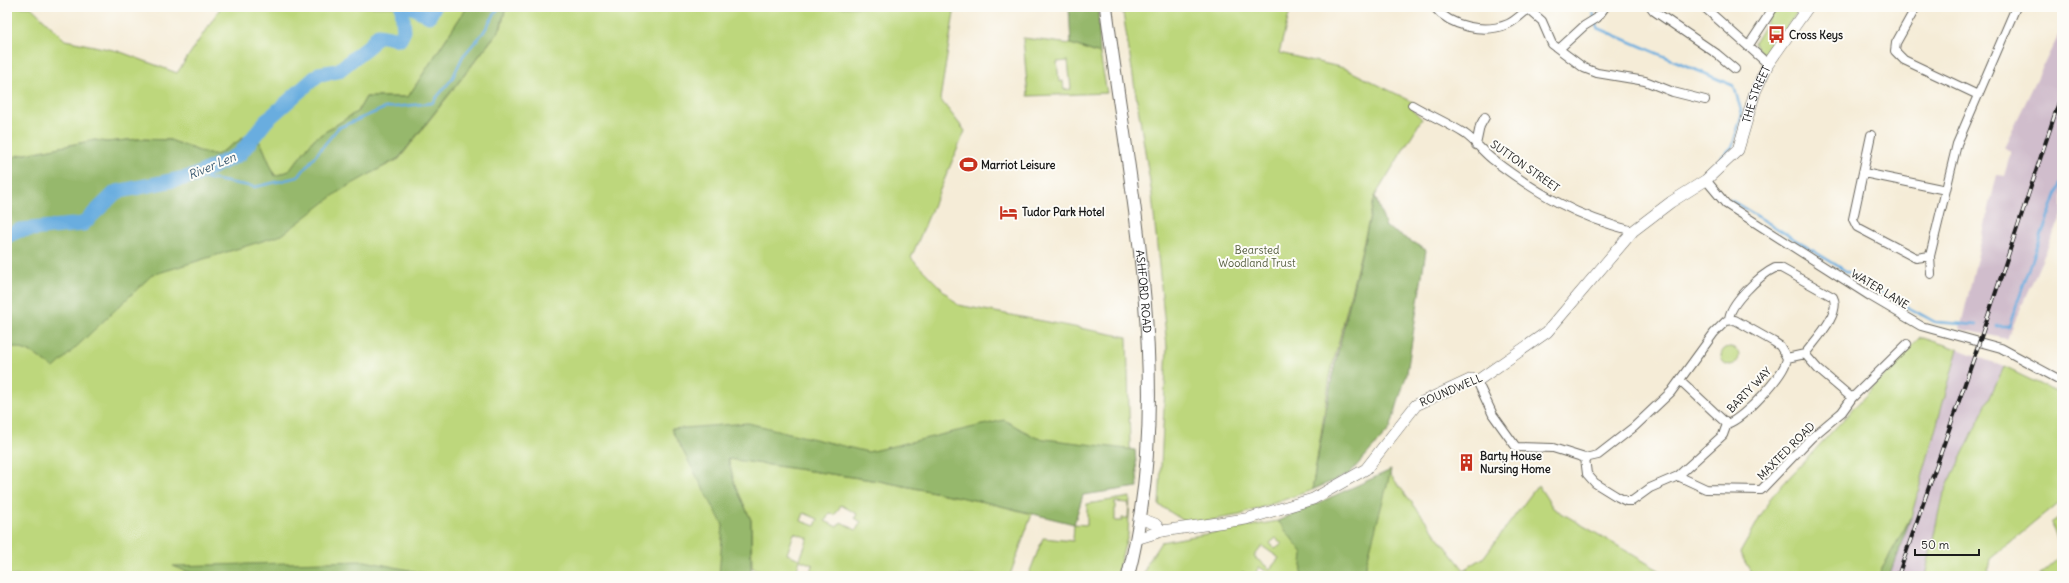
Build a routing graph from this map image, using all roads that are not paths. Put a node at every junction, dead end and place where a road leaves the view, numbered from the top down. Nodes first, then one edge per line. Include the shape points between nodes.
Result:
1 (1106, 7) edge
2 (1434, 7) edge
3 (1605, 7) edge
4 (1651, 7) edge
5 (1704, 7) edge
6 (1774, 7) edge
7 (1808, 7) edge
8 (1916, 7) edge
9 (2016, 7) edge
10 (1527, 8) edge
11 (1749, 45) junction
12 (1559, 49) junction
13 (1768, 64) junction
14 (1735, 69) dead end
15 (1978, 95) junction
16 (1705, 100) dead end
17 (1412, 105) dead end
18 (1485, 117) dead end
19 (1872, 135) dead end
20 (1476, 145) junction
21 (1864, 173) junction
22 (1706, 180) junction
23 (1946, 190) junction
24 (1633, 230) junction
25 (1930, 256) junction
26 (1931, 274) dead end
27 (1729, 320) junction
28 (1907, 344) dead end
29 (1805, 354) junction
30 (1787, 358) junction
31 (1477, 381) junction
32 (1681, 381) junction
33 (2062, 381) edge
34 (1852, 398) junction
35 (1727, 424) junction
36 (1585, 458) junction
37 (1678, 476) junction
38 (1139, 518) junction
39 (1162, 531) junction
40 (1136, 539) junction
41 (1128, 576) edge

1 - 38 main road, ASHFORD ROAD via 1133,192 1144,307 1148,432 1144,491
2 - 10 street via 1439,13 1459,24 1480,30 1509,24
3 - 12 street via 1597,18 1584,26
4 - 14 street
5 - 11 street
6 - 11 street
7 - 13 street, THE STREET
8 - 15 street via 1896,43 1895,51 1904,60
9 - 15 street
10 - 12 street via 1542,21 1552,44
11 - 13 street
12 - 16 street via 1584,68 1597,73 1645,81 1673,92
13 - 22 street, THE STREET via 1756,92 1738,150
15 - 23 street via 1957,144
17 - 20 street, SUTTON STREET via 1466,135
18 - 20 street via 1480,126
19 - 21 street
20 - 24 street, SUTTON STREET via 1540,192 1573,211
21 - 23 street
21 - 25 street via 1853,219 1857,227 1916,258
22 - 24 street, ROUNDWELL
22 - 33 street, WATER LANE via 1726,204 1921,326 2001,348
23 - 25 street
24 - 31 street, ROUNDWELL via 1547,332
25 - 26 street
27 - 29 street via 1731,310 1745,292 1771,270 1781,268 1835,300 1832,317
27 - 30 street via 1735,320 1774,342 1780,346
27 - 32 street via 1720,325
28 - 34 street, MAXTED ROAD
29 - 30 street
29 - 34 street via 1818,369
30 - 35 street, BARTY WAY via 1776,379 1739,418
31 - 36 street via 1493,415 1516,447 1553,448
31 - 39 street, ROUNDWELL via 1472,379 1416,405 1366,469 1313,499 1246,519
32 - 35 street, BARTY WAY
32 - 36 street via 1614,444 1598,455
34 - 37 street, MAXTED ROAD via 1842,412 1811,438 1761,490 1706,489
35 - 37 street via 1723,435
36 - 37 street via 1586,470 1591,479 1626,501 1635,500 1650,488
38 - 39 street via 1155,524
38 - 40 main road, ASHFORD ROAD
39 - 40 street, ROUNDWELL
40 - 41 main road, ASHFORD ROAD

